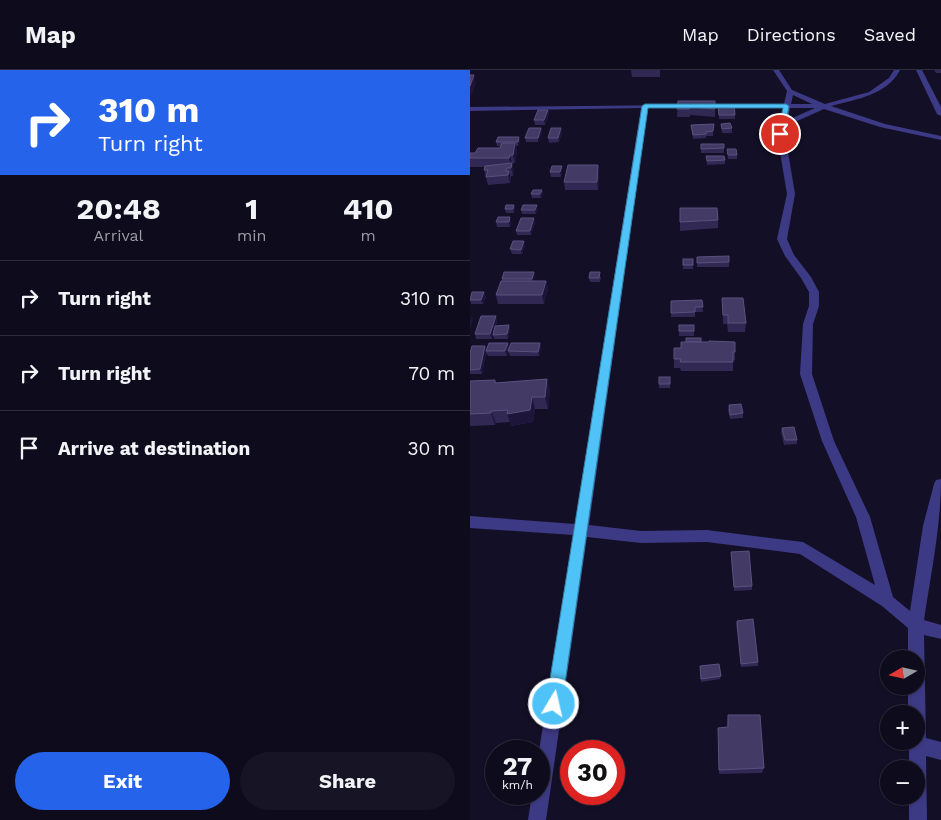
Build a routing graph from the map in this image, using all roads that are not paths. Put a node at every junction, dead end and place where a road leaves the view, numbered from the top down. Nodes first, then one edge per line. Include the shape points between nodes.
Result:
1 (776, 70) edge
2 (898, 70) edge
3 (919, 70) edge
4 (790, 91) junction
5 (645, 106) junction
6 (786, 106) junction
7 (825, 106) junction
8 (470, 109) edge
9 (941, 114) edge
10 (783, 125) junction
11 (941, 138) edge
12 (941, 484) edge
13 (470, 522) edge
14 (580, 530) junction
15 (888, 601) junction
16 (916, 626) junction
17 (941, 632) edge
18 (917, 705) edge
19 (925, 747) edge
20 (918, 750) edge
21 (941, 751) edge
22 (537, 820) edge
23 (918, 820) edge

1 - 4 street
2 - 7 street via 892,79 871,93
3 - 9 street
4 - 6 street
4 - 7 street
5 - 6 street
5 - 8 street
5 - 14 street
6 - 7 street
6 - 10 street
7 - 10 street
7 - 11 street
10 - 15 street via 780,134 791,194 782,239 814,292 814,306 808,324 806,374 828,441 863,517
12 - 16 street via 930,526
13 - 14 street
14 - 15 street via 641,537 706,536 803,548
14 - 22 street
15 - 16 street
16 - 17 street
16 - 18 street
19 - 21 street
20 - 23 street

